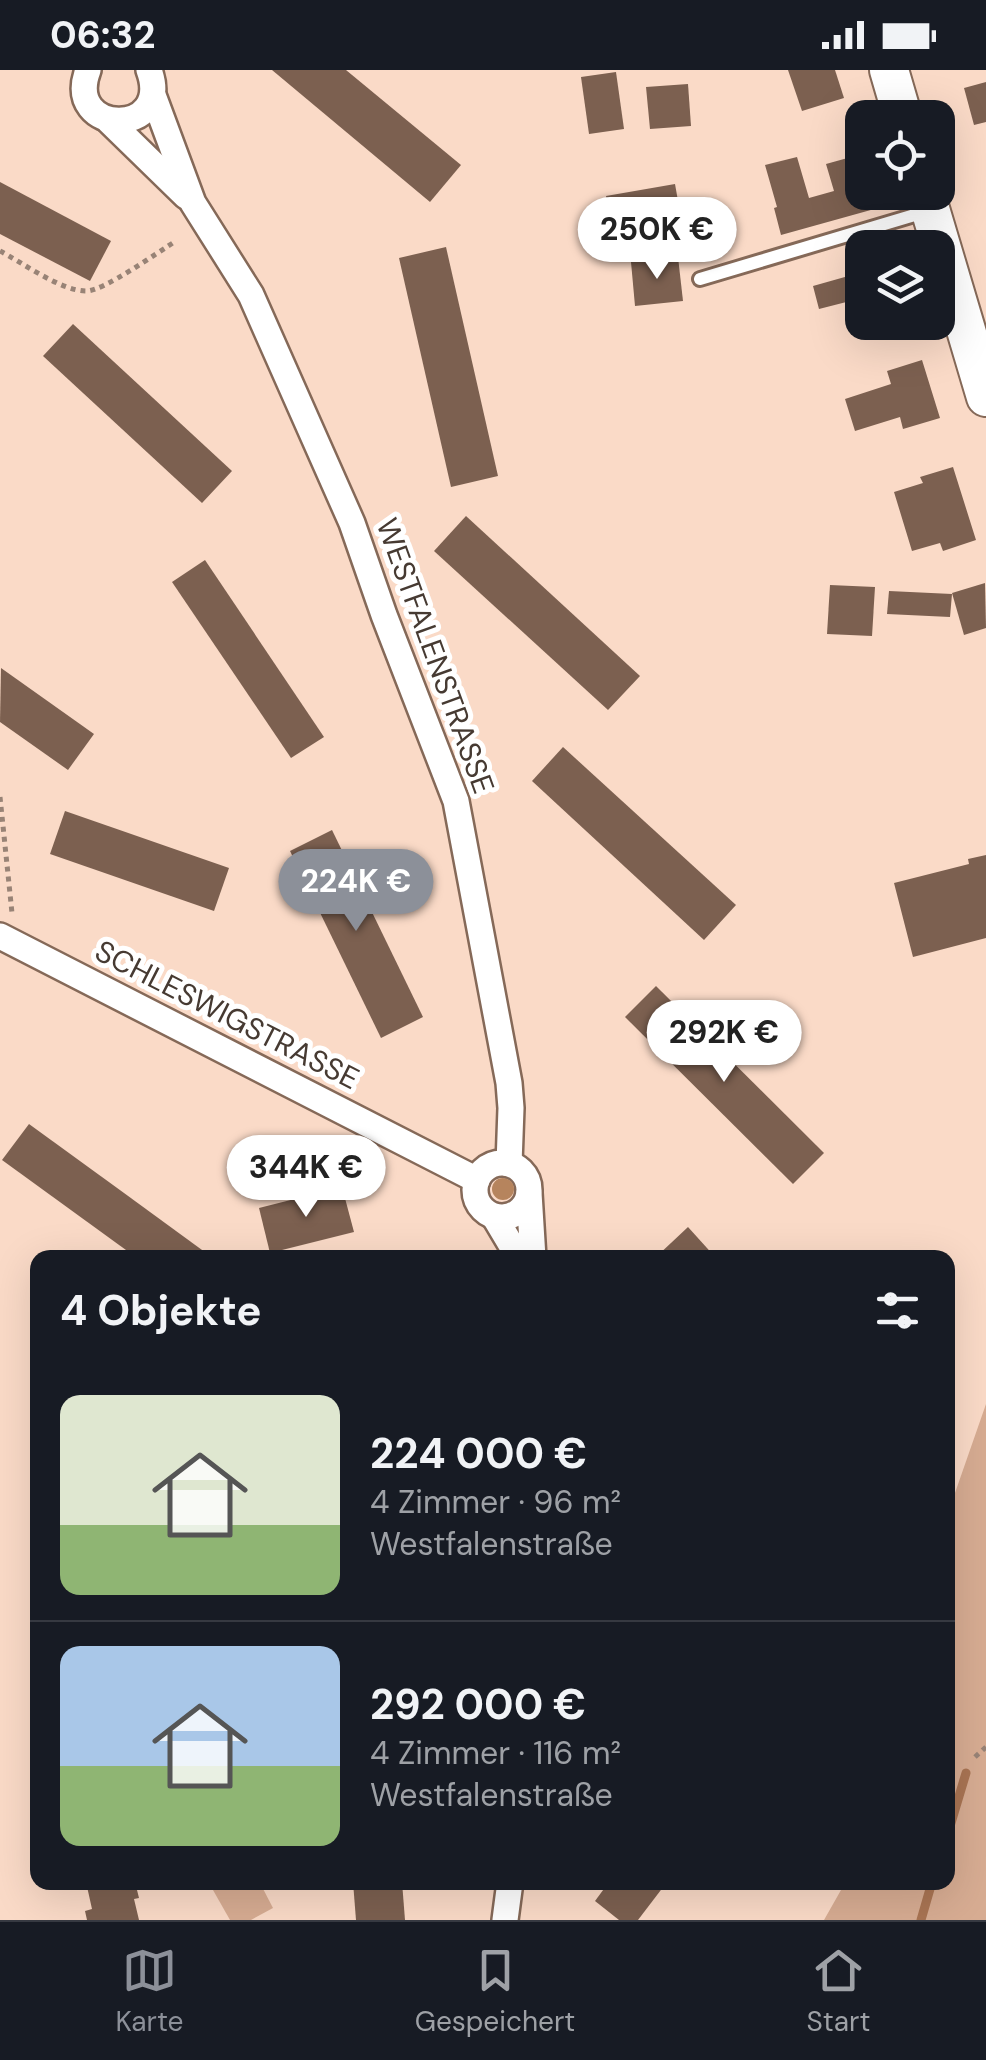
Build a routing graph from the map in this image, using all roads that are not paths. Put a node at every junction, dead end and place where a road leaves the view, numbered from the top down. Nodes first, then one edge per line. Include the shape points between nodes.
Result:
1 (889, 70) edge
2 (85, 71) edge
3 (151, 82) edge
4 (898, 100) edge
5 (109, 121) junction
6 (193, 202) junction
7 (901, 210) edge
8 (930, 210) edge
9 (700, 279) dead end
10 (986, 397) edge
11 (7, 939) edge
12 (509, 1164) junction
13 (477, 1180) junction
14 (529, 1192) junction
15 (494, 1216) junction
16 (514, 1250) edge
17 (532, 1250) edge
18 (509, 1890) edge
19 (504, 1920) edge

1 - 4 main road
2 - 5 street, WESTFALENSTRASSE via 90,107
3 - 5 street via 141,114
3 - 6 street, WESTFALENSTRASSE
5 - 6 street, WESTFALENSTRASSE
6 - 12 street, WESTFALENSTRASSE via 251,296 352,523 456,801 509,1082
7 - 9 lane
8 - 10 main road
11 - 13 street, SCHLESWIGSTRASSE
12 - 13 street via 487,1168
12 - 14 street via 524,1175
13 - 15 street via 476,1197
14 - 15 street via 517,1212
14 - 17 street
15 - 16 street
18 - 19 street

